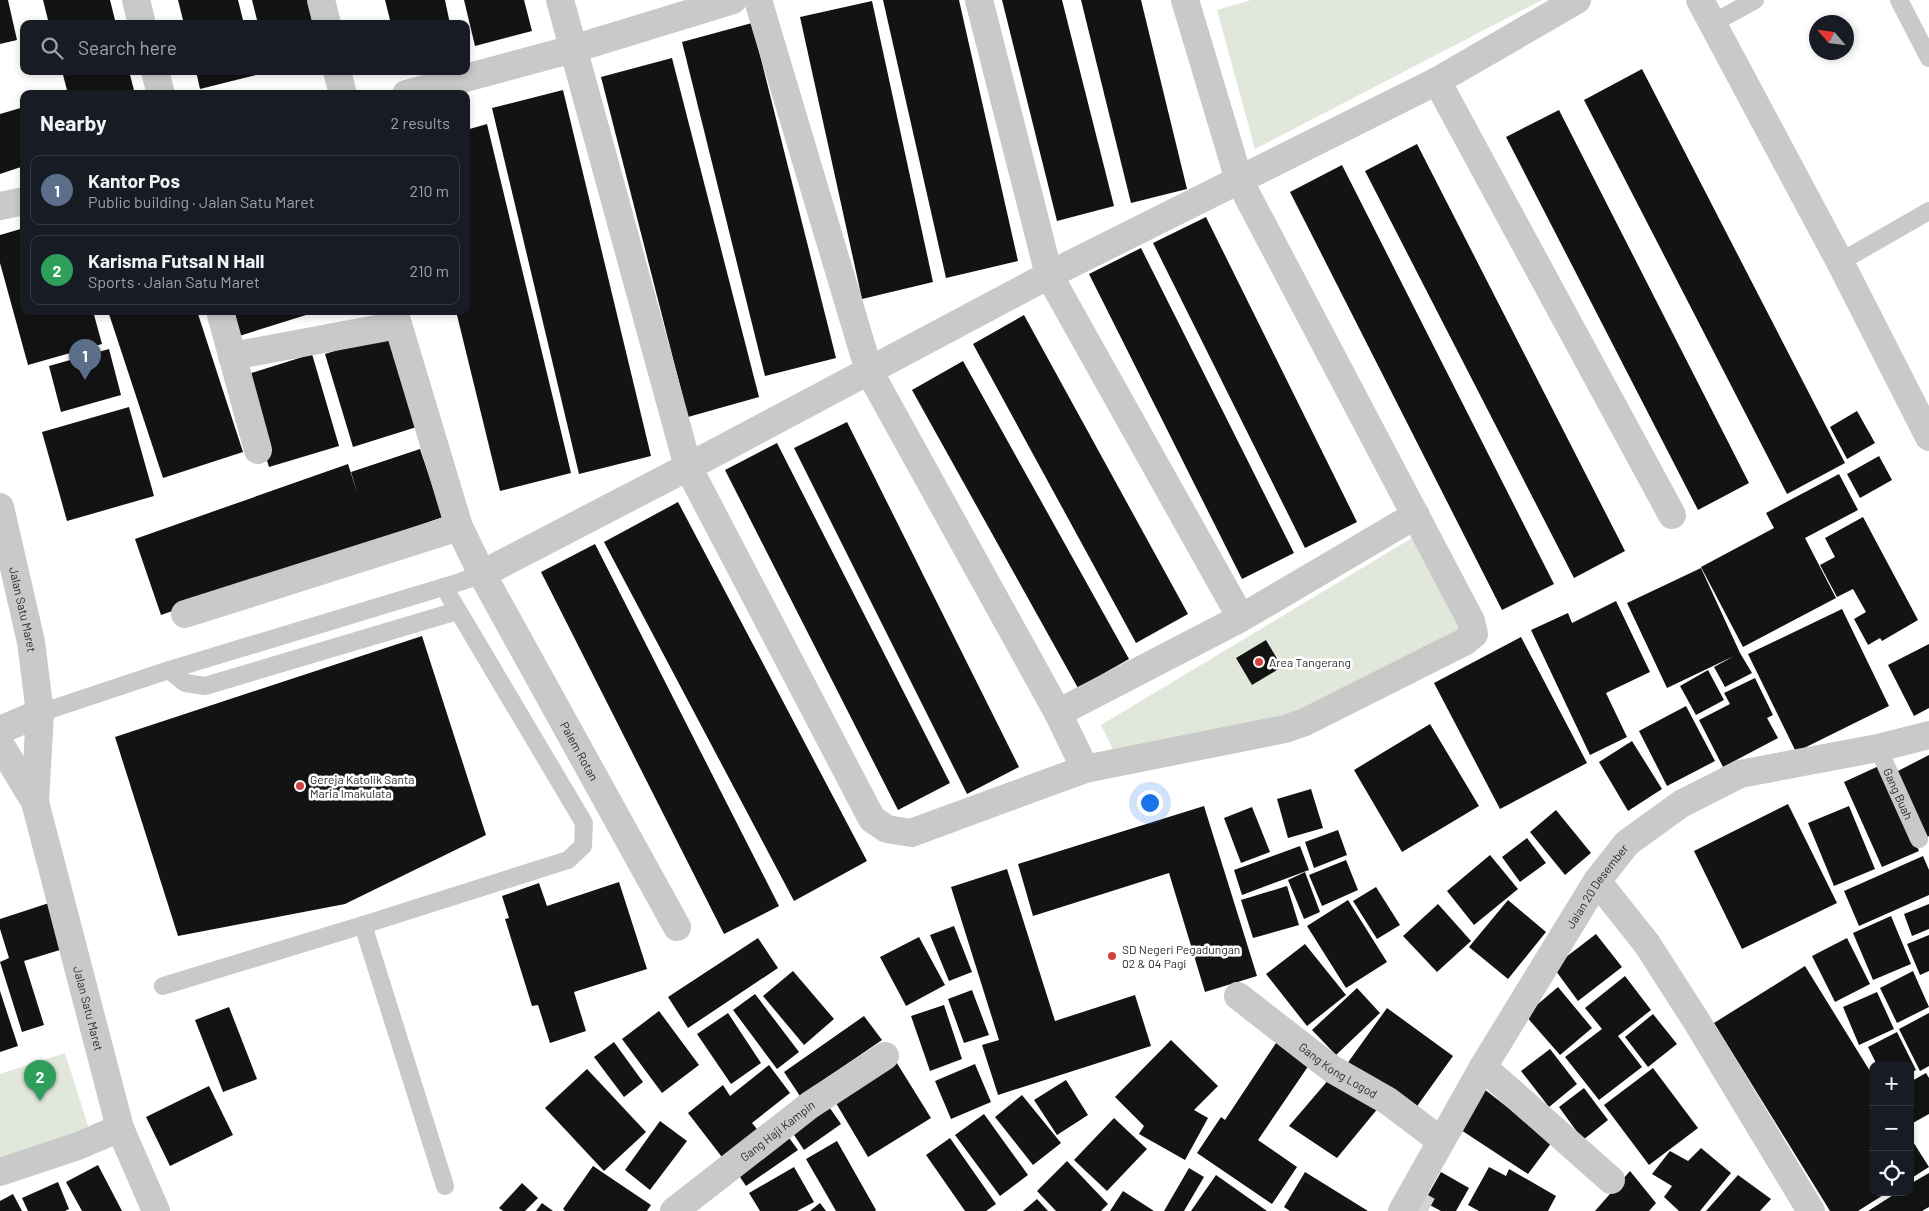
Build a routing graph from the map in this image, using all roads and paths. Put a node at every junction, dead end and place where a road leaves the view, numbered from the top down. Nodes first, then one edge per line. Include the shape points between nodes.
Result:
1 (136, 0) edge
2 (321, 0) edge
3 (560, 0) edge
4 (733, 0) edge
5 (758, 0) edge
6 (979, 0) edge
7 (1577, 0) edge
8 (1755, 0) edge
9 (1898, 0) edge
10 (1190, 1) edge
11 (1707, 12) edge
12 (141, 20) edge
13 (326, 20) edge
14 (573, 49) junction
15 (1929, 58) edge
16 (156, 75) edge
17 (339, 75) edge
18 (1438, 81) junction
19 (160, 90) edge
20 (341, 90) edge
21 (421, 90) edge
22 (1239, 180) junction
23 (20, 202) edge
24 (0, 206) edge
25 (1929, 211) edge
26 (1840, 262) junction
27 (1049, 274) junction
28 (221, 315) edge
29 (396, 318) edge
30 (232, 356) junction
31 (869, 371) junction
32 (1929, 437) edge
33 (258, 450) dead end
34 (688, 467) junction
35 (0, 508) edge
36 (1416, 515) junction
37 (1672, 515) dead end
38 (459, 527) junction
39 (482, 574) junction
40 (444, 587) junction
41 (457, 611) junction
42 (185, 614) dead end
43 (1241, 618) junction
44 (169, 670) junction
45 (40, 713) junction
46 (1058, 713) junction
47 (0, 730) edge
48 (1929, 735) edge
49 (0, 744) edge
50 (1878, 748) junction
51 (1084, 769) junction
52 (35, 802) junction
53 (1919, 839) dead end
54 (1598, 880) junction
55 (363, 925) junction
56 (677, 927) dead end
57 (163, 986) dead end
58 (1238, 996) dead end
59 (885, 1056) dead end
60 (1483, 1067) junction
61 (120, 1128) junction
62 (1440, 1141) junction
63 (0, 1172) edge
64 (1611, 1180) dead end
65 (445, 1186) dead end
66 (156, 1211) edge
67 (674, 1211) edge
68 (1402, 1211) edge
69 (1811, 1211) edge

1 - 12 street
2 - 13 street
3 - 14 street
4 - 14 street
5 - 31 street
6 - 27 street
7 - 18 street
8 - 11 lane
9 - 15 lane
10 - 22 street
11 - 26 street
14 - 21 street
14 - 34 street
16 - 19 street
17 - 20 street
18 - 22 street
18 - 37 street
22 - 27 street
22 - 36 street
23 - 24 street
25 - 26 lane
26 - 32 street
27 - 31 street
27 - 43 street
28 - 30 street
29 - 30 street
29 - 38 street, Palem Rotan
30 - 33 street
31 - 34 street
31 - 46 street
34 - 39 street
34 - 51 street via 872,819 887,830 911,833
35 - 45 street, Jalan Satu Maret via 31,642
36 - 43 street
36 - 51 street via 1471,621 1474,634 1464,642 1285,729
38 - 39 street, Palem Rotan
38 - 42 street
39 - 40 lane
39 - 56 street, Palem Rotan
40 - 41 lane
40 - 44 lane
41 - 44 lane via 205,686 185,684
41 - 55 lane via 584,823 583,846 568,860
43 - 46 street
44 - 45 lane
45 - 47 street
45 - 52 street, Jalan Satu Maret
46 - 51 street
48 - 50 street, Jalan 20 Desember
49 - 52 street, Jalan Satu Maret
50 - 53 lane, Gang Buah
50 - 54 street, Jalan 20 Desember via 1740,774 1681,804 1635,838
52 - 61 street, Jalan Satu Maret
54 - 60 street, Jalan 20 Desember
54 - 69 street via 1652,952
55 - 57 lane
55 - 65 lane
58 - 62 street, Gang Kong Logod via 1332,1069 1388,1101
59 - 67 street, Gang Haji Kampin via 810,1104
60 - 62 street, Jalan 20 Desember
60 - 64 street
61 - 63 street
61 - 66 street, Jalan Satu Maret
62 - 68 street, Jalan 20 Desember

